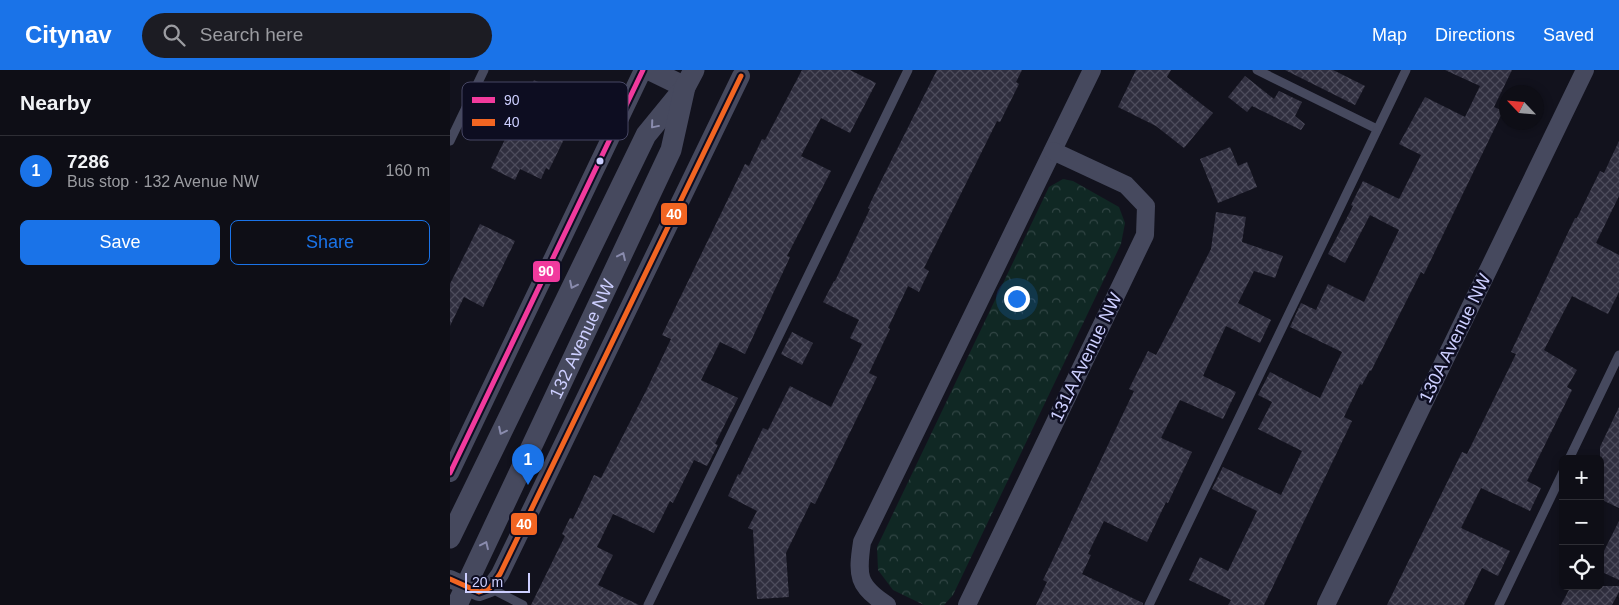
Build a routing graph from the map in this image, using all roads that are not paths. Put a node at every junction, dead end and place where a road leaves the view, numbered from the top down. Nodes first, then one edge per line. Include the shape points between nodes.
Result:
1 (484, 70) edge
2 (643, 70) edge
3 (650, 70) edge
4 (908, 70) edge
5 (1092, 70) edge
6 (1257, 70) edge
7 (1406, 70) edge
8 (1585, 70) edge
9 (741, 76) dead end
10 (690, 78) edge
11 (478, 82) edge
12 (628, 101) edge
13 (462, 116) edge
14 (1377, 129) junction
15 (609, 140) edge
16 (450, 141) edge
17 (1053, 151) junction
18 (1619, 355) edge
19 (1571, 455) edge
20 (450, 473) edge
21 (1559, 480) edge
22 (450, 538) edge
23 (490, 588) junction
24 (457, 590) edge
25 (516, 604) edge
26 (648, 605) edge
27 (887, 605) edge
28 (967, 605) edge
29 (1149, 605) edge
30 (1326, 605) edge
31 (1499, 605) edge

1 - 11 lane
2 - 12 street
3 - 10 street
4 - 26 lane
5 - 17 street
6 - 14 lane
7 - 14 lane
8 - 30 street, 130A Avenue NW
9 - 23 street, 132 Avenue NW via 500,574
10 -> 22 street, 132 Avenue NW via 646,135
24 -> 10 street, 132 Avenue NW via 671,150
13 - 16 lane
14 - 29 lane
15 - 20 street
17 - 27 street via 862,542 860,579 871,594
17 - 28 street, 131A Avenue NW via 1126,185 1146,206 1145,235
18 - 19 lane
21 - 31 lane
23 - 24 street, 132 Avenue NW via 479,592
23 - 25 lane

